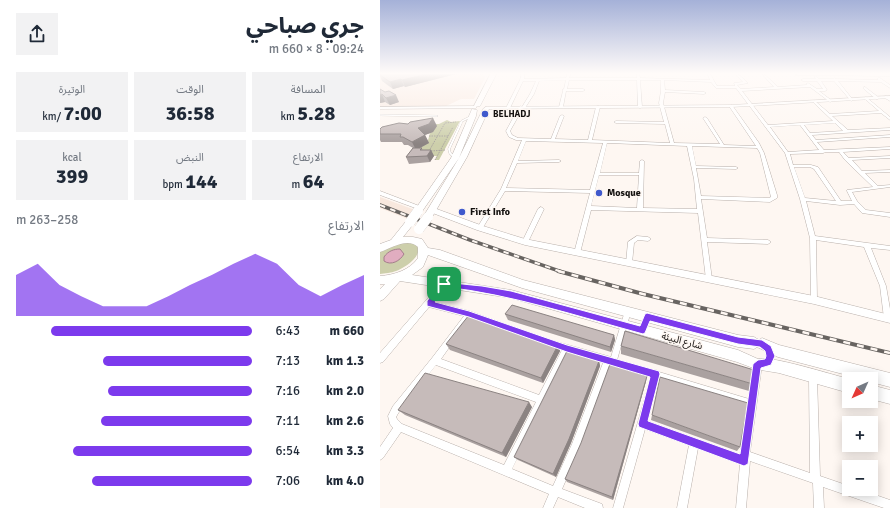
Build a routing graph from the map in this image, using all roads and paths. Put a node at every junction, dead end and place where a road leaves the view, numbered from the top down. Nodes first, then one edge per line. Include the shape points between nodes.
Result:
1 (481, 97) edge
2 (490, 97) edge
3 (514, 97) edge
4 (530, 97) edge
5 (563, 97) edge
6 (639, 97) edge
7 (662, 97) edge
8 (744, 97) edge
9 (825, 97) edge
10 (848, 97) edge
11 (866, 98) junction
12 (877, 98) joint
13 (889, 98) edge
14 (851, 100) junction
15 (830, 101) junction
16 (815, 102) junction
17 (487, 104) junction
18 (663, 106) junction
19 (731, 106) junction
20 (750, 106) junction
21 (522, 107) junction
22 (561, 107) junction
23 (598, 107) junction
24 (640, 107) junction
25 (508, 108) junction
26 (380, 110) edge
27 (474, 110) junction
28 (882, 112) junction
29 (380, 114) edge
30 (828, 115) junction
31 (437, 116) dead end
32 (562, 116) dead end
33 (888, 116) edge
34 (705, 118) dead end
35 (890, 120) edge
36 (456, 122) junction
37 (460, 122) dead end
38 (616, 122) dead end
39 (835, 122) junction
40 (666, 123) junction
41 (801, 124) junction
42 (767, 126) junction
43 (890, 128) edge
44 (865, 130) junction
45 (846, 131) junction
46 (810, 134) junction
47 (452, 135) dead end
48 (428, 136) dead end
49 (437, 136) junction
50 (448, 136) junction
51 (890, 136) edge
52 (874, 137) junction
53 (524, 141) junction
54 (552, 141) junction
55 (590, 141) junction
56 (878, 141) dead end
57 (605, 142) junction
58 (816, 142) junction
59 (672, 144) junction
60 (689, 144) junction
61 (883, 144) dead end
62 (722, 146) junction
63 (759, 147) junction
64 (889, 148) edge
65 (440, 150) junction
66 (445, 150) dead end
67 (424, 151) edge
68 (429, 151) junction
69 (824, 152) junction
70 (840, 152) junction
71 (787, 153) junction
72 (426, 156) edge
73 (890, 157) edge
74 (847, 159) junction
75 (435, 160) dead end
76 (559, 161) dead end
77 (642, 161) dead end
78 (515, 162) junction
79 (693, 166) junction
80 (791, 166) junction
81 (736, 168) dead end
82 (890, 171) edge
83 (860, 172) junction
84 (597, 174) junction
85 (641, 174) junction
86 (890, 186) edge
87 (876, 187) junction
88 (503, 189) junction
89 (593, 192) junction
90 (380, 194) edge
91 (698, 197) junction
92 (803, 199) junction
93 (855, 202) junction
94 (840, 203) junction
95 (589, 208) junction
96 (541, 209) dead end
97 (640, 209) junction
98 (419, 210) junction
99 (699, 211) junction
100 (430, 214) junction
101 (890, 215) edge
102 (480, 228) junction
103 (812, 238) junction
104 (648, 239) dead end
105 (414, 240) junction
106 (704, 240) junction
107 (395, 241) junction
108 (526, 242) junction
109 (768, 242) dead end
110 (867, 246) junction
111 (380, 248) edge
112 (890, 248) edge
113 (424, 251) junction
114 (577, 253) junction
115 (629, 264) junction
116 (398, 277) junction
117 (709, 279) junction
118 (380, 280) edge
119 (444, 284) junction
120 (882, 286) junction
121 (890, 287) edge
122 (380, 296) edge
123 (814, 300) junction
124 (429, 304) junction
125 (628, 311) junction
126 (469, 314) junction
127 (647, 317) junction
128 (889, 319) edge
129 (624, 325) junction
130 (643, 330) junction
131 (758, 343) junction
132 (567, 348) junction
133 (380, 359) edge
134 (435, 361) junction
135 (611, 361) junction
136 (757, 363) junction
137 (656, 374) junction
138 (813, 377) junction
139 (890, 380) edge
140 (842, 384) edge
141 (878, 394) edge
142 (890, 397) edge
143 (541, 400) junction
144 (751, 404) junction
145 (643, 424) junction
146 (399, 427) junction
147 (694, 443) junction
148 (380, 455) edge
149 (745, 458) junction
150 (506, 471) junction
151 (816, 480) junction
152 (555, 492) junction
153 (890, 505) edge
154 (548, 508) edge
155 (598, 508) edge
156 (618, 508) edge
157 (682, 508) edge
158 (741, 508) edge
159 (819, 508) edge

1 - 27 main road
2 - 17 main road
3 - 25 street
4 - 21 street
5 - 22 street
6 - 24 street
7 - 18 street
8 - 20 street
9 - 15 street
10 - 14 street
11 - 12 street
11 - 14 street
11 - 28 street
12 - 13 street
14 - 15 street
15 - 16 street
16 - 20 street
16 - 30 street
17 - 25 street
17 - 27 main road
17 - 100 main road via 463,157
18 - 19 street
18 - 24 street
18 - 40 street
19 - 20 street
19 - 63 street
20 - 42 street
21 - 22 street
21 - 25 street
21 - 53 street via 508,133 512,138
22 - 23 street
23 - 24 street
23 - 55 street
26 - 27 street
27 - 98 main road via 454,158
28 - 30 street
28 - 33 street
29 - 31 lane
30 - 39 street
32 - 54 street
33 - 35 street
34 - 62 street
36 - 37 path
36 - 49 path via 445,123
36 - 50 path
38 - 40 street
39 - 41 street
39 - 45 street
40 - 59 street
41 - 42 street
41 - 46 street
42 - 71 street
43 - 44 street
44 - 45 street
44 - 52 street
45 - 46 street
46 - 58 street
47 - 50 path
48 - 49 path
49 - 50 path
49 - 68 path
50 - 65 path
51 - 52 street
52 - 56 street
52 - 58 street
53 - 54 street
53 - 78 street
54 - 55 street
55 - 57 street
57 - 59 street
57 - 84 street
58 - 69 street
59 - 60 street
60 - 62 street
60 - 79 street
61 - 64 street
62 - 63 street
63 - 91 street via 774,198 770,200
64 - 70 street
65 - 66 path
65 - 68 path
65 - 75 path
67 - 68 path
68 - 72 path
69 - 70 street
69 - 71 street
70 - 74 street
71 - 80 street
73 - 74 street
74 - 83 street
76 - 78 street
77 - 85 street
78 - 88 street
79 - 81 street
79 - 91 street
80 - 92 street
80 - 94 street via 816,168
82 - 83 street
83 - 87 street
84 - 85 street
84 - 89 street
85 - 97 street
86 - 87 street
87 - 93 street via 849,191
88 - 89 street
88 - 102 street
89 - 95 street
90 - 98 street
91 - 99 street
92 - 94 street
92 - 103 street
93 - 94 street
93 - 101 street via 867,213
95 - 97 street
95 - 114 street
96 - 108 street
97 - 99 street
98 - 107 main road, bridge
99 - 106 street
100 - 102 street
100 - 105 main road, bridge
102 - 108 street
103 - 110 street
103 - 123 street
104 - 115 street via 637,238 631,242
105 - 107 main road
105 - 113 main road via 423,246
106 - 109 street
106 - 117 street
107 - 111 main road
108 - 114 street
110 - 112 street
110 - 120 street
113 - 116 main road via 422,259 415,267
113 - 125 main road, شارع البيئة via 522,284
114 - 115 street
115 - 117 street
116 - 118 main road
116 - 119 main road, شارع البيئة
116 - 122 main road
117 - 123 street
119 - 124 street
119 - 129 main road, شارع البيئة via 511,294
120 - 121 street
120 - 128 street
123 - 128 street
124 - 126 street
124 - 133 street
125 - 127 main road, شارع البيئة
125 - 129 street
126 - 132 street
126 - 134 street
127 - 130 main road
127 - 131 main road, شارع البيئة via 738,341
129 - 130 main road, شارع البيئة
129 - 135 street
130 - 136 main road, شارع البيئة
131 - 136 main road via 748,346 746,352
131 - 136 main road via 768,349 771,356 768,362
131 - 139 main road, شارع البيئة via 778,351
132 - 135 street
132 - 143 street
134 - 143 street
134 - 146 street via 392,416
135 - 137 street
135 - 152 street
136 - 138 main road, شارع البيئة
136 - 144 street
137 - 144 street
137 - 145 street
138 - 140 main road, شارع البيئة
138 - 151 street
141 - 142 main road
143 - 150 street
144 - 149 street
145 - 147 street
145 - 156 street
146 - 148 street
146 - 150 street
147 - 149 street
147 - 157 street
149 - 151 street
149 - 158 street
150 - 152 street
151 - 153 street
151 - 159 street
152 - 154 street
152 - 155 street

